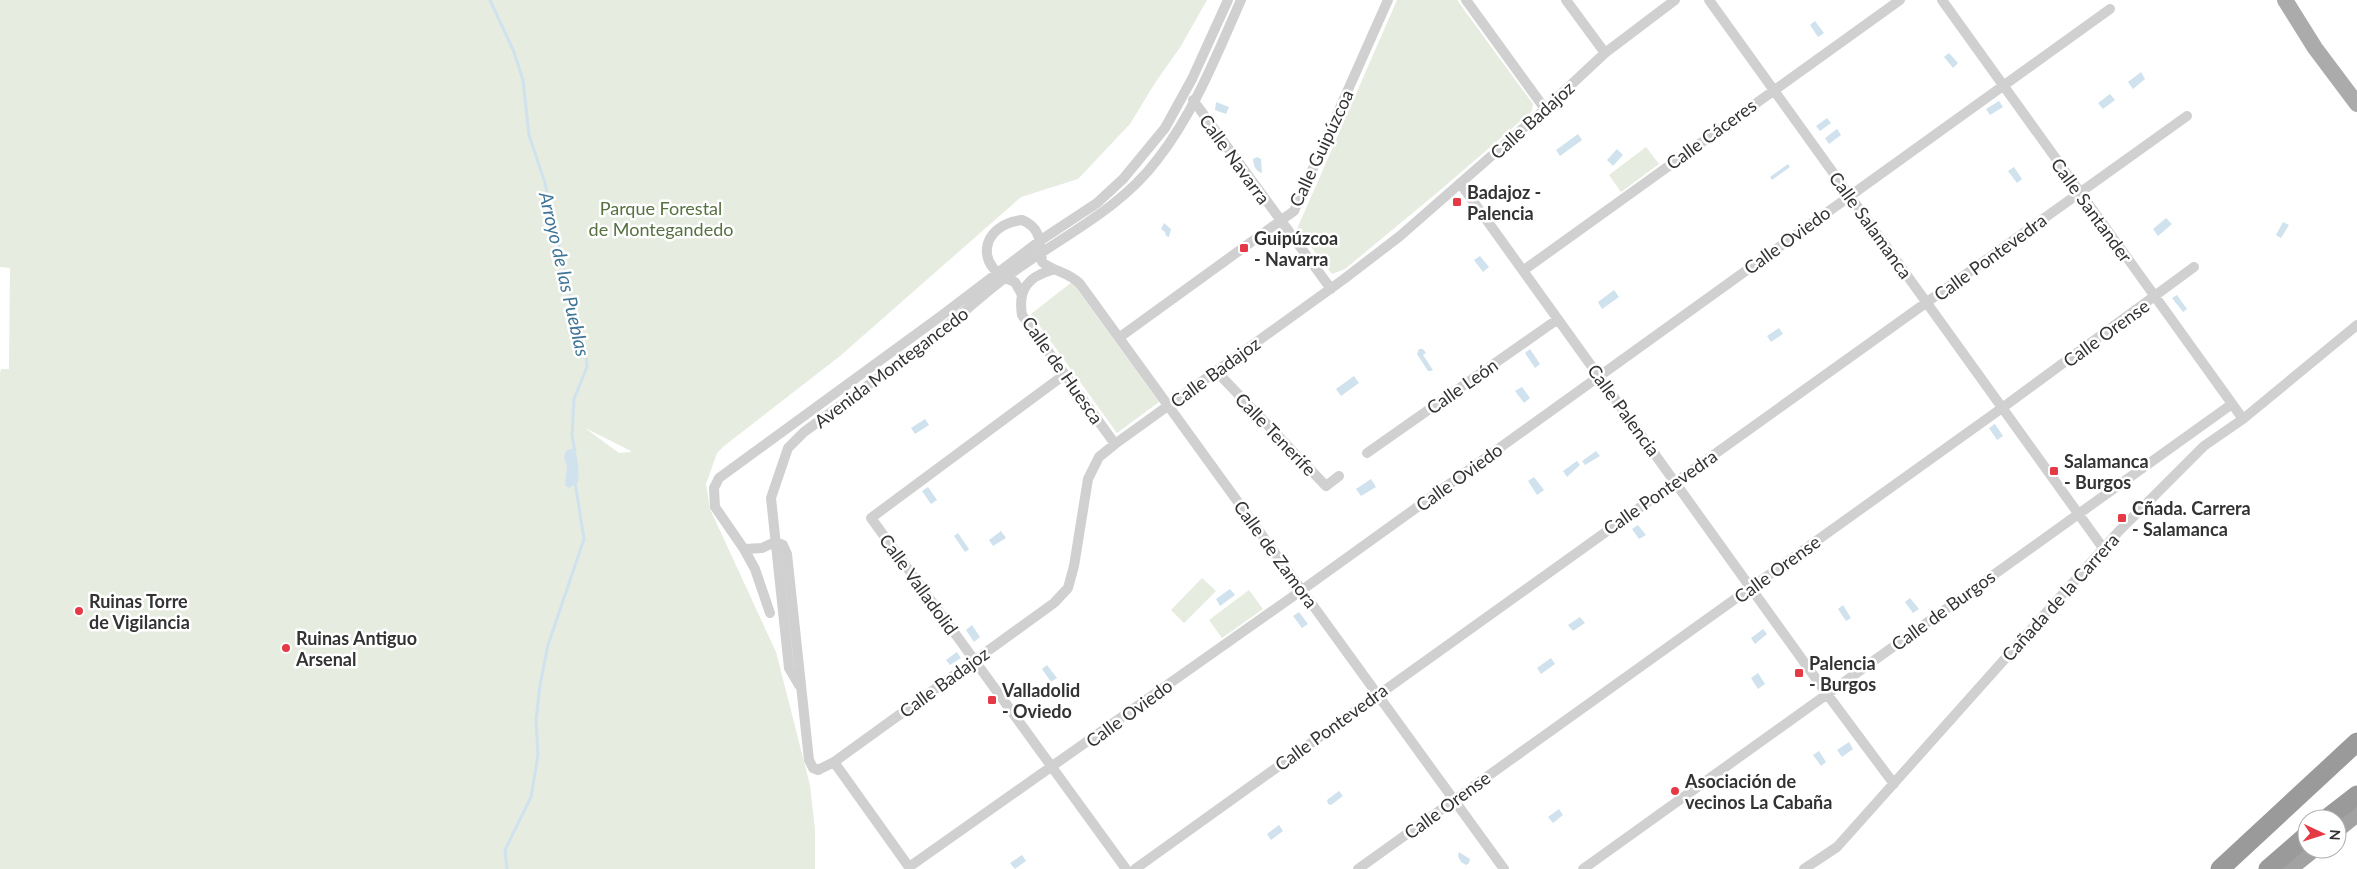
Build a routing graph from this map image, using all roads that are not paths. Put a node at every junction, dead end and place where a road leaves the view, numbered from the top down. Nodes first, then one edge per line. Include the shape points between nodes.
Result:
1 (1228, 0) edge
2 (1241, 0) edge
3 (1388, 0) edge
4 (1466, 0) edge
5 (1566, 0) edge
6 (1675, 0) edge
7 (1709, 0) edge
8 (1900, 0) edge
9 (1942, 0) edge
10 (2285, 0) edge
11 (2110, 9) dead end
12 (1605, 53) junction
13 (2004, 86) junction
14 (1773, 90) junction
15 (1193, 100) junction
16 (2357, 104) edge
17 (1545, 109) junction
18 (2187, 116) dead end
19 (1460, 183) junction
20 (2080, 192) junction
21 (1849, 195) junction
22 (1280, 221) junction
23 (1041, 240) junction
24 (1041, 252) junction
25 (2194, 267) dead end
26 (1052, 270) junction
27 (1524, 270) junction
28 (1000, 276) junction
29 (1331, 289) junction
30 (1021, 293) junction
31 (2155, 297) junction
32 (1928, 303) junction
33 (1558, 319) junction
34 (2357, 325) edge
35 (1120, 337) junction
36 (1216, 371) junction
37 (1064, 375) junction
38 (1599, 376) junction
39 (2232, 404) junction
40 (1169, 405) junction
41 (2002, 408) junction
42 (2243, 419) junction
43 (2206, 422) junction
44 (2230, 428) junction
45 (770, 439) junction
46 (1115, 444) junction
47 (1367, 453) dead end
48 (783, 460) junction
49 (1339, 476) dead end
50 (1676, 481) junction
51 (2078, 514) junction
52 (776, 542) junction
53 (2103, 548) junction
54 (744, 549) junction
55 (1752, 587) junction
56 (1302, 590) junction
57 (770, 613) dead end
58 (975, 660) junction
59 (1377, 694) junction
60 (1827, 694) junction
61 (2357, 742) edge
62 (2357, 749) edge
63 (834, 762) junction
64 (1052, 768) junction
65 (815, 770) joint
66 (2326, 771) junction
67 (1894, 784) junction
68 (2357, 795) edge
69 (1454, 800) junction
70 (2339, 809) edge
71 (2357, 813) edge
72 (2347, 821) edge
73 (2297, 844) edge
74 (2300, 859) edge
75 (1126, 869) edge
76 (1135, 869) edge
77 (1358, 869) edge
78 (1504, 869) edge
79 (1583, 869) edge
80 (1804, 869) edge
81 (2220, 869) edge
82 (2268, 869) edge
83 (2288, 869) edge

1 - 23 street, Avenida Montegancedo via 1192,79 1165,128 1145,154 1097,203
2 - 15 street, Avenida Montegancedo
3 - 22 street, Calle Guipúzcoa via 1294,211
4 - 17 street
5 - 12 street
6 - 12 street, Calle Badajoz
7 - 14 street, Calle Salamanca
8 - 14 street, Calle Cáceres
9 - 13 street, Calle Santander
10 - 16 main road
11 - 13 street, Calle Oviedo
12 - 17 street, Calle Badajoz
13 - 20 street, Calle Santander
13 - 21 street, Calle Oviedo
14 - 21 street, Calle Salamanca
14 - 27 street, Calle Cáceres
15 - 22 street, Calle Navarra
15 - 24 street, Avenida Montegancedo via 1157,161 1126,193 1092,220
17 - 19 street, Calle Badajoz
18 - 20 street, Calle Pontevedra
19 - 27 street, Calle Palencia
19 - 29 street, Calle Badajoz via 1400,236
20 - 31 street, Calle Santander
20 - 32 street, Calle Pontevedra
21 - 32 street, Calle Salamanca
21 - 38 street, Calle Oviedo
22 - 29 street, Calle Navarra
22 - 35 street, Calle Guipúzcoa
23 - 24 street
23 - 28 street, Avenida Montegancedo
23 - 28 street via 1034,226 1022,220 1000,228 987,245 988,260
24 - 26 street via 1042,262
24 - 28 street, Avenida Montegancedo
25 - 31 street, Calle Orense
26 - 30 street, Calle de Huesca via 1030,279
26 - 35 street, Calle de Zamora via 1063,271 1080,284
27 - 33 street, Calle Palencia
28 - 30 street, Calle de Huesca via 1016,282
28 - 45 street, Avenida Montegancedo
28 - 48 street, Avenida Montegancedo via 936,334 804,432 788,448
29 - 36 street, Calle Badajoz
30 - 37 street, Calle de Huesca via 1024,320
31 - 39 street, Calle Santander
31 - 41 street, Calle Orense
32 - 41 street, Calle Salamanca
32 - 50 street, Calle Pontevedra
33 - 38 street, Calle Palencia
33 - 47 street, Calle León
34 - 42 street, Cañada de la Carrera
35 - 40 street, Calle de Zamora
36 - 40 street, Calle Badajoz
36 - 49 street, Calle Tenerife via 1326,486
37 - 46 street, Calle de Huesca
37 - 58 street, Calle Valladolid via 871,518
38 - 50 street, Calle Palencia
38 - 56 street, Calle Oviedo
39 - 42 street, Calle Santander
39 - 43 street, Calle de Burgos
40 - 46 street, Calle Badajoz
40 - 56 street, Calle de Zamora
41 - 51 street, Calle Salamanca
41 - 55 street, Calle Orense
42 - 44 street, Cañada de la Carrera
43 - 44 street
43 - 51 street, Calle de Burgos
44 - 53 street, Cañada de la Carrera via 2204,446
45 - 48 street
45 - 54 street, Avenida Montegancedo via 730,468 714,488 715,507
46 - 58 street, Calle Badajoz via 1099,457 1088,479 1068,588 1054,603
48 - 52 street, Avenida Montegancedo via 771,498
50 - 55 street, Calle Palencia
50 - 59 street, Calle Pontevedra
51 - 53 street, Calle Salamanca
51 - 60 street, Calle de Burgos
52 - 54 street via 762,548
52 - 65 street, Avenida Montegancedo via 783,545 787,554 800,686 810,760
53 - 67 street, Cañada de la Carrera
54 - 57 street, Avenida Montegancedo via 761,584
55 - 60 street, Calle Palencia
55 - 69 street, Calle Orense
56 - 59 street, Calle de Zamora
56 - 64 street, Calle Oviedo
58 - 63 street, Calle Badajoz
58 - 64 street, Calle Valladolid
59 - 69 street, Calle de Zamora
59 - 76 street, Calle Pontevedra
60 - 67 street, Calle Palencia
60 - 79 street, Calle de Burgos
61 - 66 highway
62 - 66 highway
63 - 64 street, Calle Oviedo via 910,867
63 - 65 street, Calle Badajoz
64 - 75 street, Calle Valladolid
66 - 81 highway
67 - 80 street, Cañada de la Carrera via 1837,846
68 - 70 highway
69 - 77 street, Calle Orense
69 - 78 street, Calle de Zamora
71 - 72 highway
73 - 82 highway
74 - 83 highway

